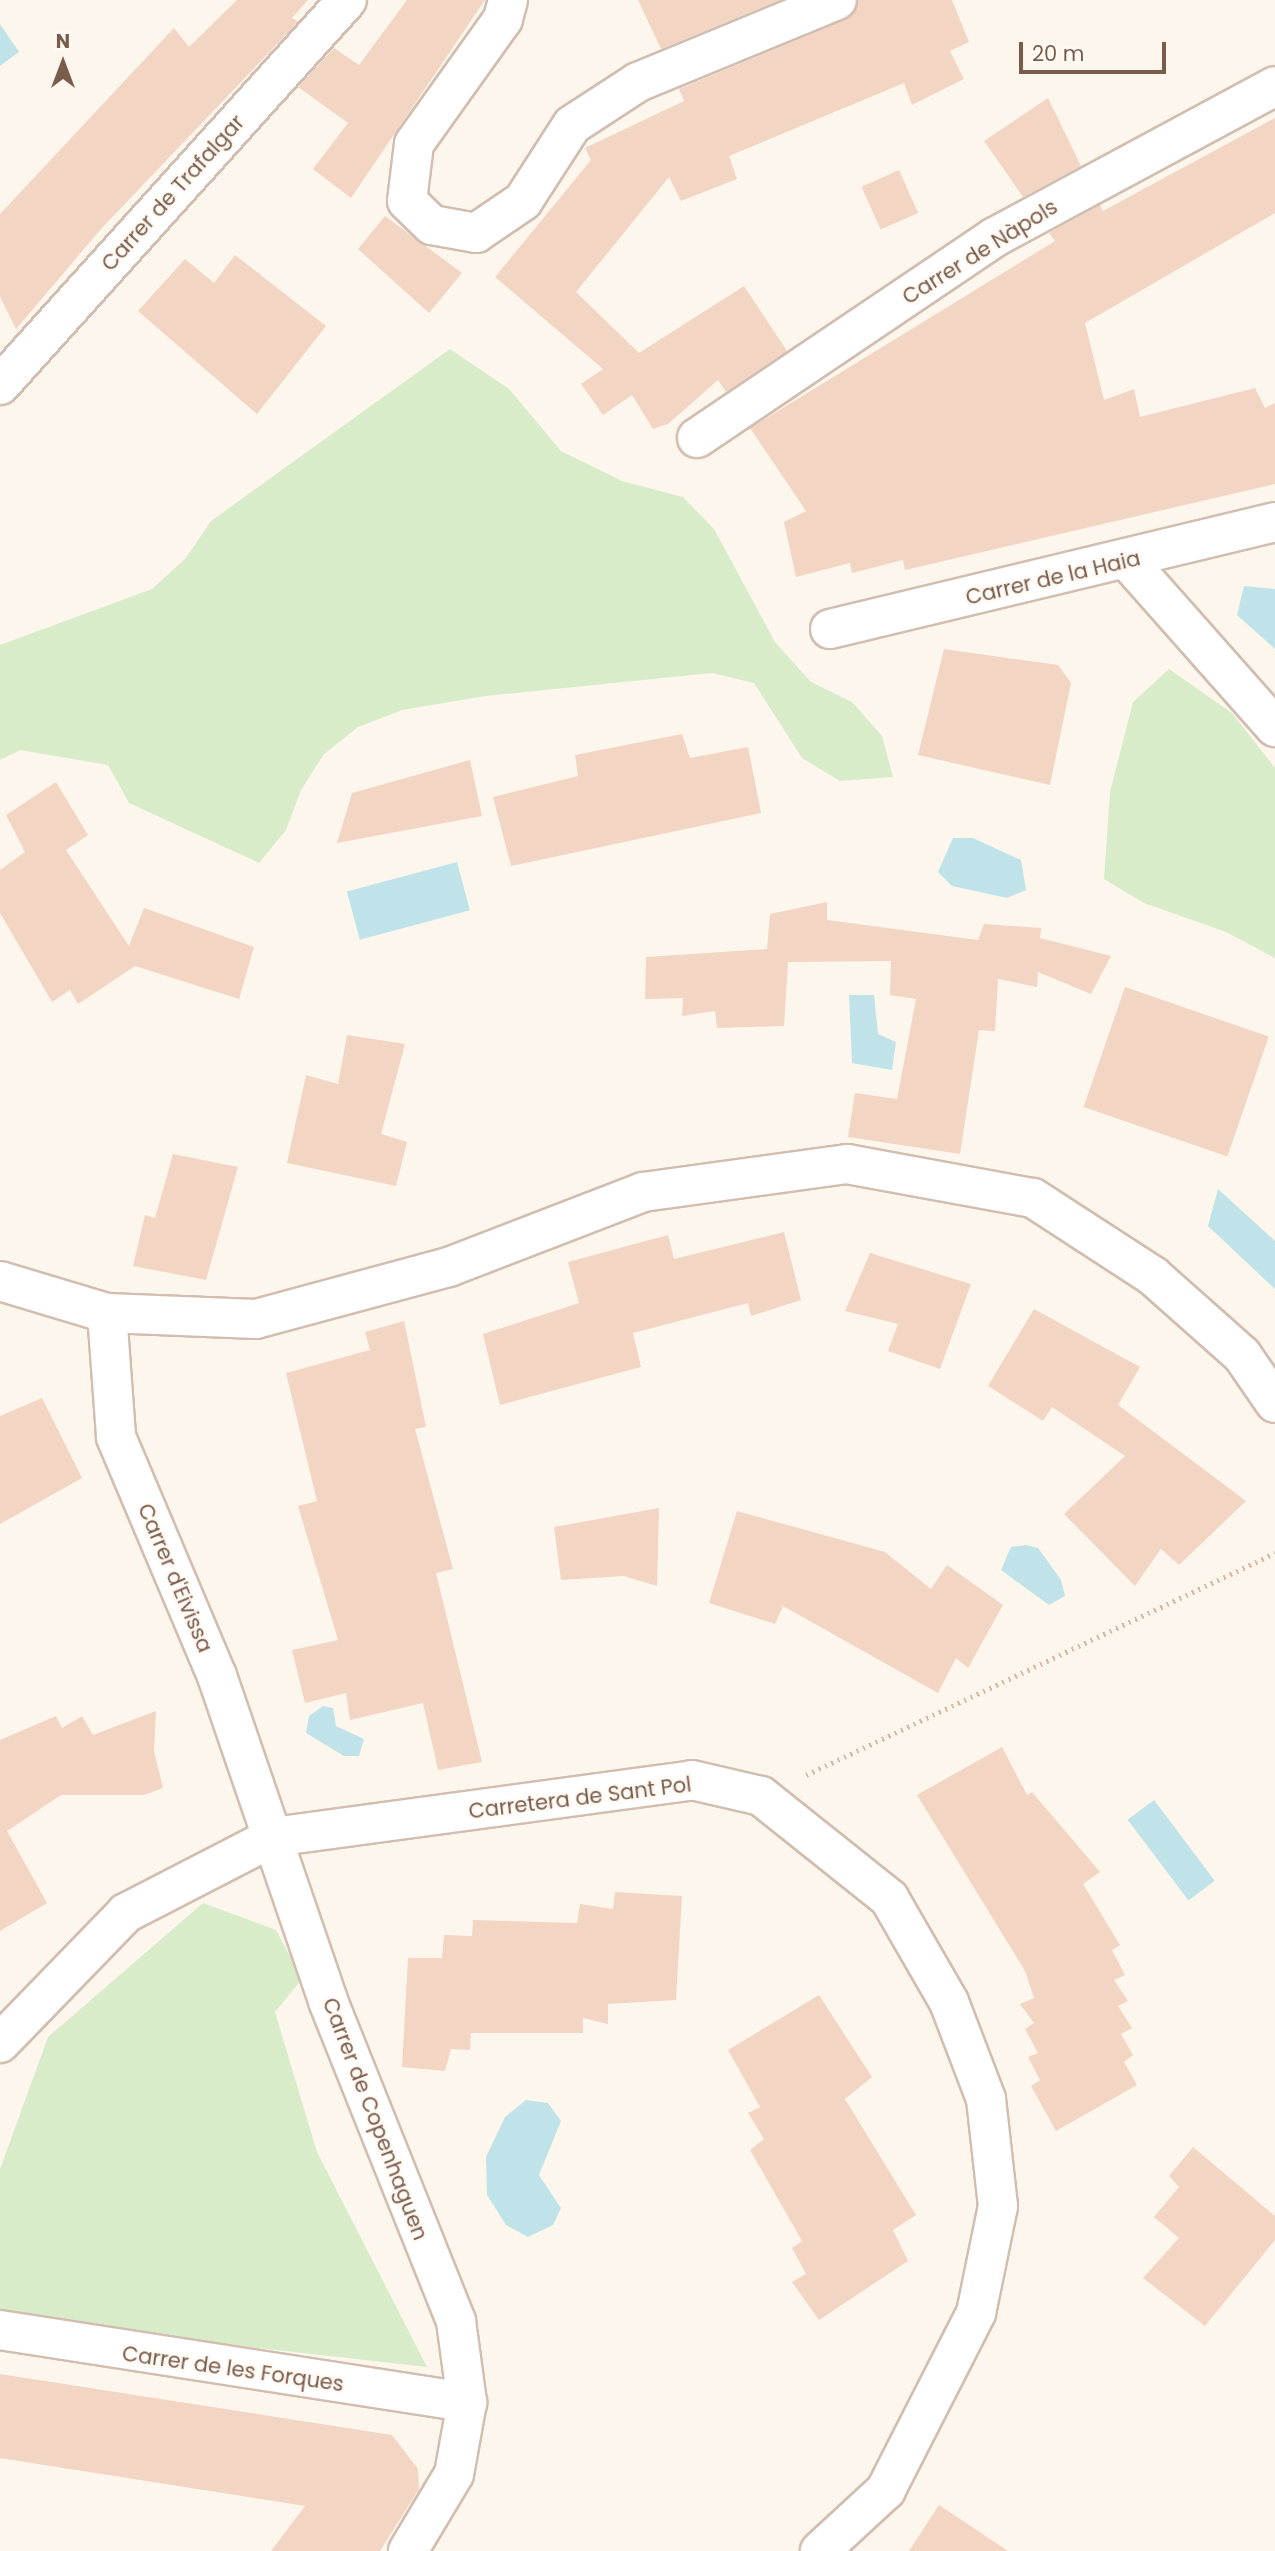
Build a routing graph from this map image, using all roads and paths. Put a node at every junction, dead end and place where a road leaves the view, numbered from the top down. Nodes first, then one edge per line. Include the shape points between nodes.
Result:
1 (347, 0) edge
2 (508, 0) edge
3 (837, 0) edge
4 (1275, 86) edge
5 (0, 385) edge
6 (697, 438) dead end
7 (1275, 522) edge
8 (1128, 561) junction
9 (830, 629) dead end
10 (1275, 727) edge
11 (0, 1281) edge
12 (107, 1313) junction
13 (1275, 1404) edge
14 (1275, 1553) edge
15 (761, 1797) junction
16 (273, 1837) junction
17 (0, 2043) edge
18 (0, 2330) edge
19 (467, 2402) junction
20 (408, 2551) edge
21 (820, 2551) edge

1 - 5 street, Carrer de Trafalgar
2 - 3 street via 503,19 414,144 407,201 432,225 476,233 523,201 572,125 638,82
4 - 6 street, Carrer de Nàpols via 995,237
7 - 8 street, Carrer de la Haia
8 - 9 street, Carrer de la Haia
8 - 10 street
11 - 12 street
12 - 13 street via 256,1319 449,1267 643,1192 847,1164 1033,1198 1153,1276 1242,1356
12 - 16 street, Carrer d'Eivissa via 116,1437 217,1676
14 - 15 path
15 - 16 street, Carretera de Sant Pol via 692,1780
15 - 21 street, Carretera de Sant Pol via 889,1898 949,2002 986,2099 998,2206 976,2313 886,2490
16 - 17 street, Carretera de Sant Pol via 126,1913
16 - 19 street, Carrer de Copenhaguen via 328,2001 456,2321
18 - 19 street, Carrer de les Forques
19 - 20 street, Carrer de Copenhaguen via 454,2473

